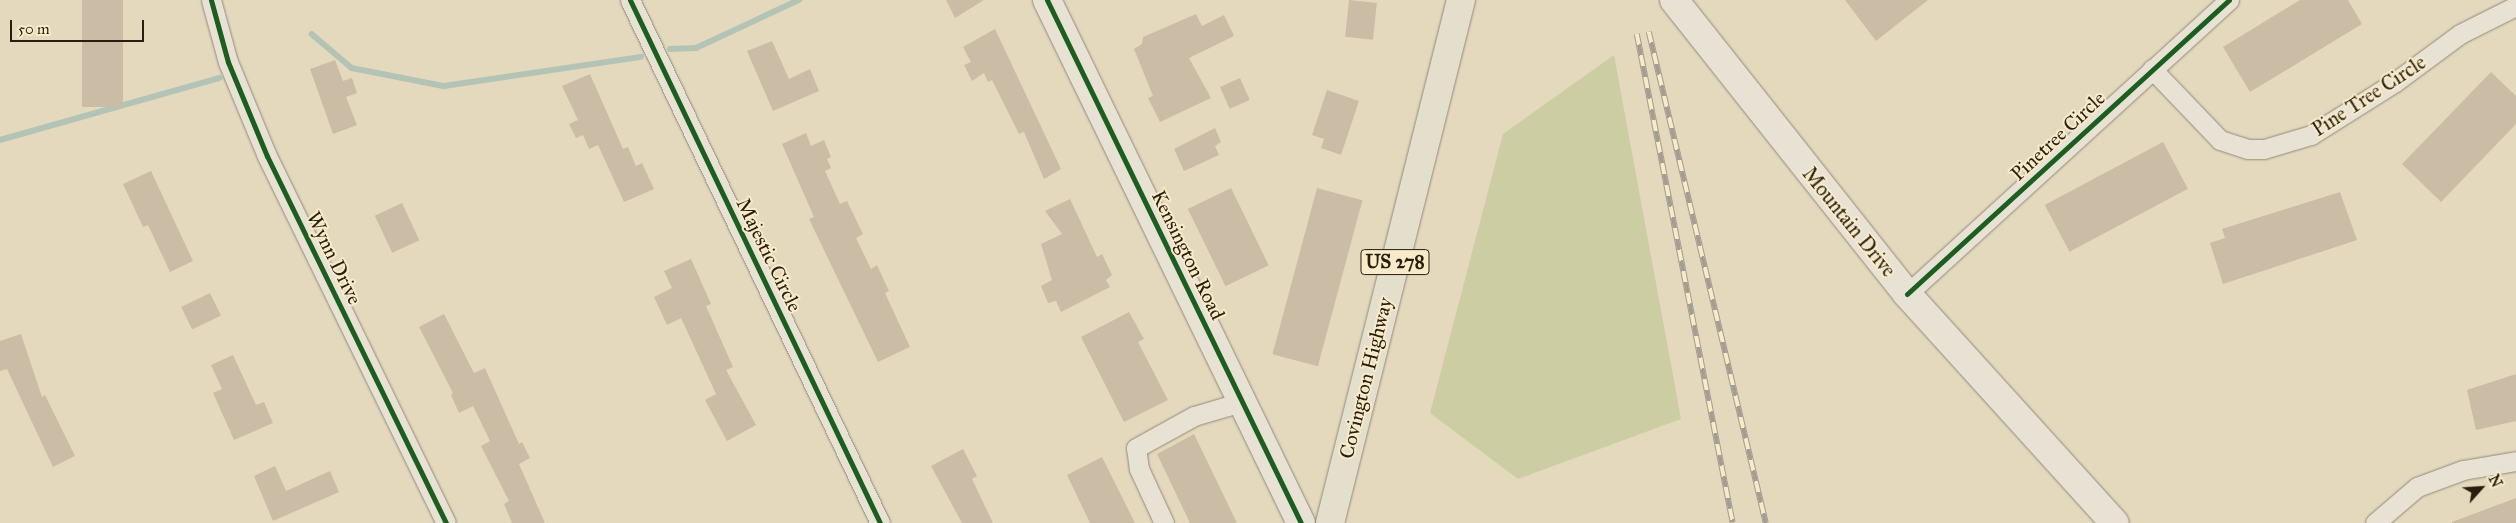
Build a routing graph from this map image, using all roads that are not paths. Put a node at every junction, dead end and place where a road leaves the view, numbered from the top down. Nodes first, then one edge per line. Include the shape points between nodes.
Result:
1 (211, 0) edge
2 (630, 0) edge
3 (1047, 0) edge
4 (1461, 0) edge
5 (1674, 0) edge
6 (2229, 0) edge
7 (2516, 6) edge
8 (2152, 69) junction
9 (1906, 294) junction
10 (1242, 402) junction
11 (2516, 461) edge
12 (446, 523) edge
13 (880, 523) edge
14 (1164, 523) edge
15 (1301, 523) edge
16 (1330, 523) edge
17 (2115, 523) edge
18 (2375, 523) edge

1 - 12 street, Wynn Drive via 228,62 267,156
2 - 13 street, Majestic Circle
3 - 10 main road, Kensington Road
4 - 16 main road, Covington Highway / US 278
5 - 9 main road, Mountain Drive
6 - 8 street, Pinetree Circle
7 - 8 street, Pine Tree Circle via 2460,34 2395,82 2312,135 2264,149 2247,149 2220,140
8 - 9 street, Pinetree Circle
9 - 17 main road, Mountain Drive
10 - 14 street via 1194,416 1136,448 1139,470
10 - 15 main road, Kensington Road
11 - 18 street via 2463,470 2417,487

